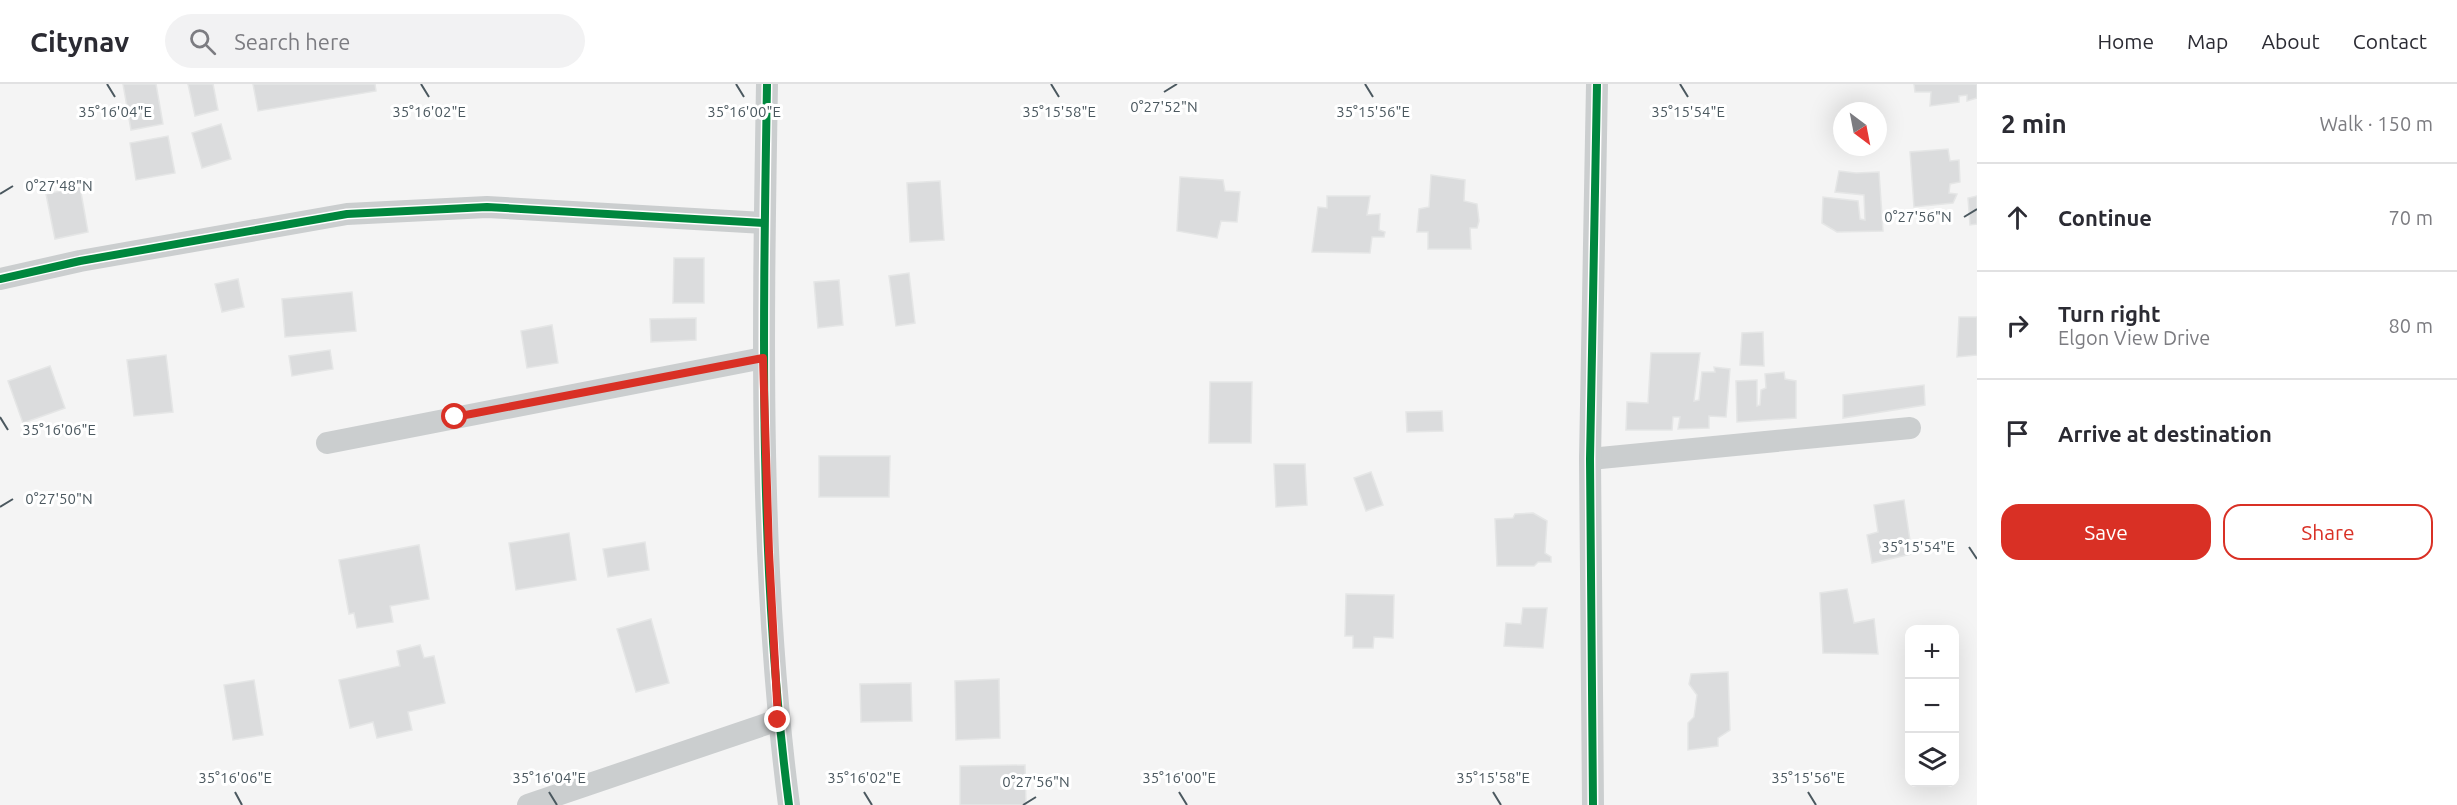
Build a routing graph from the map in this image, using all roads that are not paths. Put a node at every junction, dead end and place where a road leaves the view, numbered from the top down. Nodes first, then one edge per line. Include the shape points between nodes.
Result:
1 (767, 84) edge
2 (1597, 84) edge
3 (764, 223) junction
4 (0, 279) edge
5 (763, 358) junction
6 (1910, 428) dead end
7 (327, 443) dead end
8 (1590, 459) junction
9 (778, 720) junction
10 (528, 805) edge
11 (789, 805) edge
12 (1593, 805) edge

1 - 3 street
2 - 8 street
3 - 4 street via 487,207 347,214
3 - 5 street
5 - 7 street
5 - 9 street
6 - 8 street
8 - 12 street
9 - 10 street
9 - 11 street

